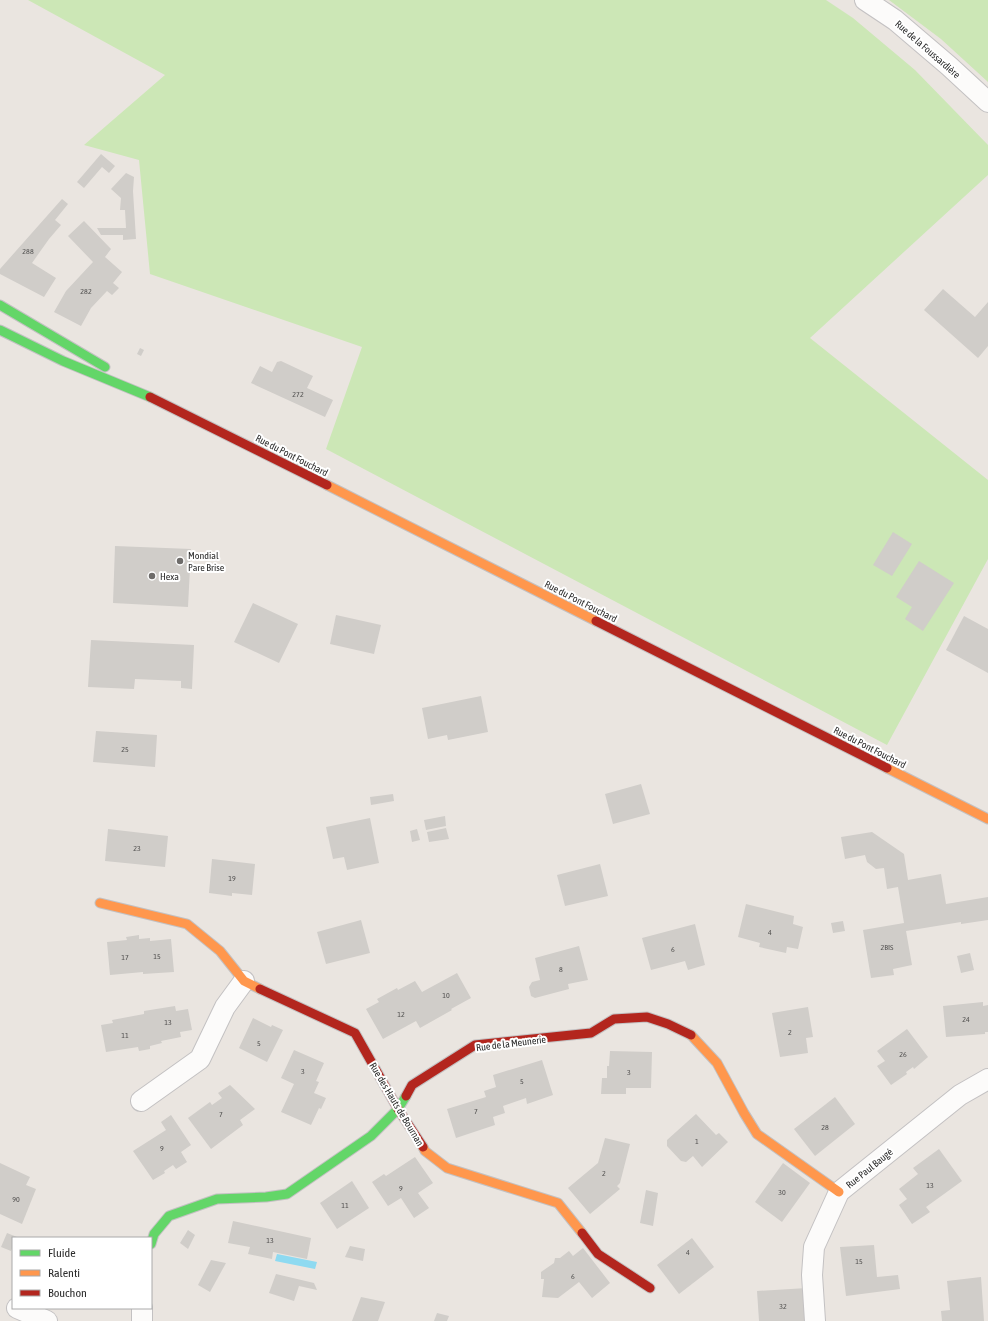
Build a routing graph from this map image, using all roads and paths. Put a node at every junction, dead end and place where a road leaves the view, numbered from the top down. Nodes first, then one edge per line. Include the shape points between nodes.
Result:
1 (865, 0) edge
2 (988, 102) edge
3 (0, 305) edge
4 (0, 330) edge
5 (164, 403) junction
6 (988, 819) edge
7 (100, 903) dead end
8 (244, 982) junction
9 (988, 1079) edge
10 (141, 1101) dead end
11 (398, 1109) junction
12 (839, 1192) junction
13 (152, 1241) edge
14 (650, 1288) dead end
15 (0, 1301) edge
16 (12, 1306) edge
17 (18, 1309) edge
18 (142, 1309) edge
19 (47, 1321) edge
20 (142, 1321) edge
21 (815, 1321) edge

1 - 2 street, Rue de la Foussardière via 895,20
3 - 5 street, Rue du Pont Fouchard
4 - 5 street, Rue du Pont Fouchard via 63,361
5 - 6 street, Rue du Pont Fouchard
7 - 8 street, Rue des Hauts de Bournan via 187,924 220,951
8 - 10 street via 225,1006 200,1059
8 - 11 street, Rue des Hauts de Bournan via 355,1033
9 - 12 street, Rue Paul Baugé via 960,1095
11 - 12 street, Rue de la Meunerie via 412,1085 475,1046 591,1033 614,1019 647,1017 693,1036 717,1063 757,1134
11 - 13 street, Rue de la Meunerie via 371,1136 287,1194 217,1199 169,1216 154,1234
11 - 14 street, Rue des Hauts de Bournan via 425,1152 447,1168 558,1203 598,1254
12 - 21 street, Rue Paul Baugé via 814,1247 812,1275
15 - 16 street
17 - 19 street
18 - 20 street

